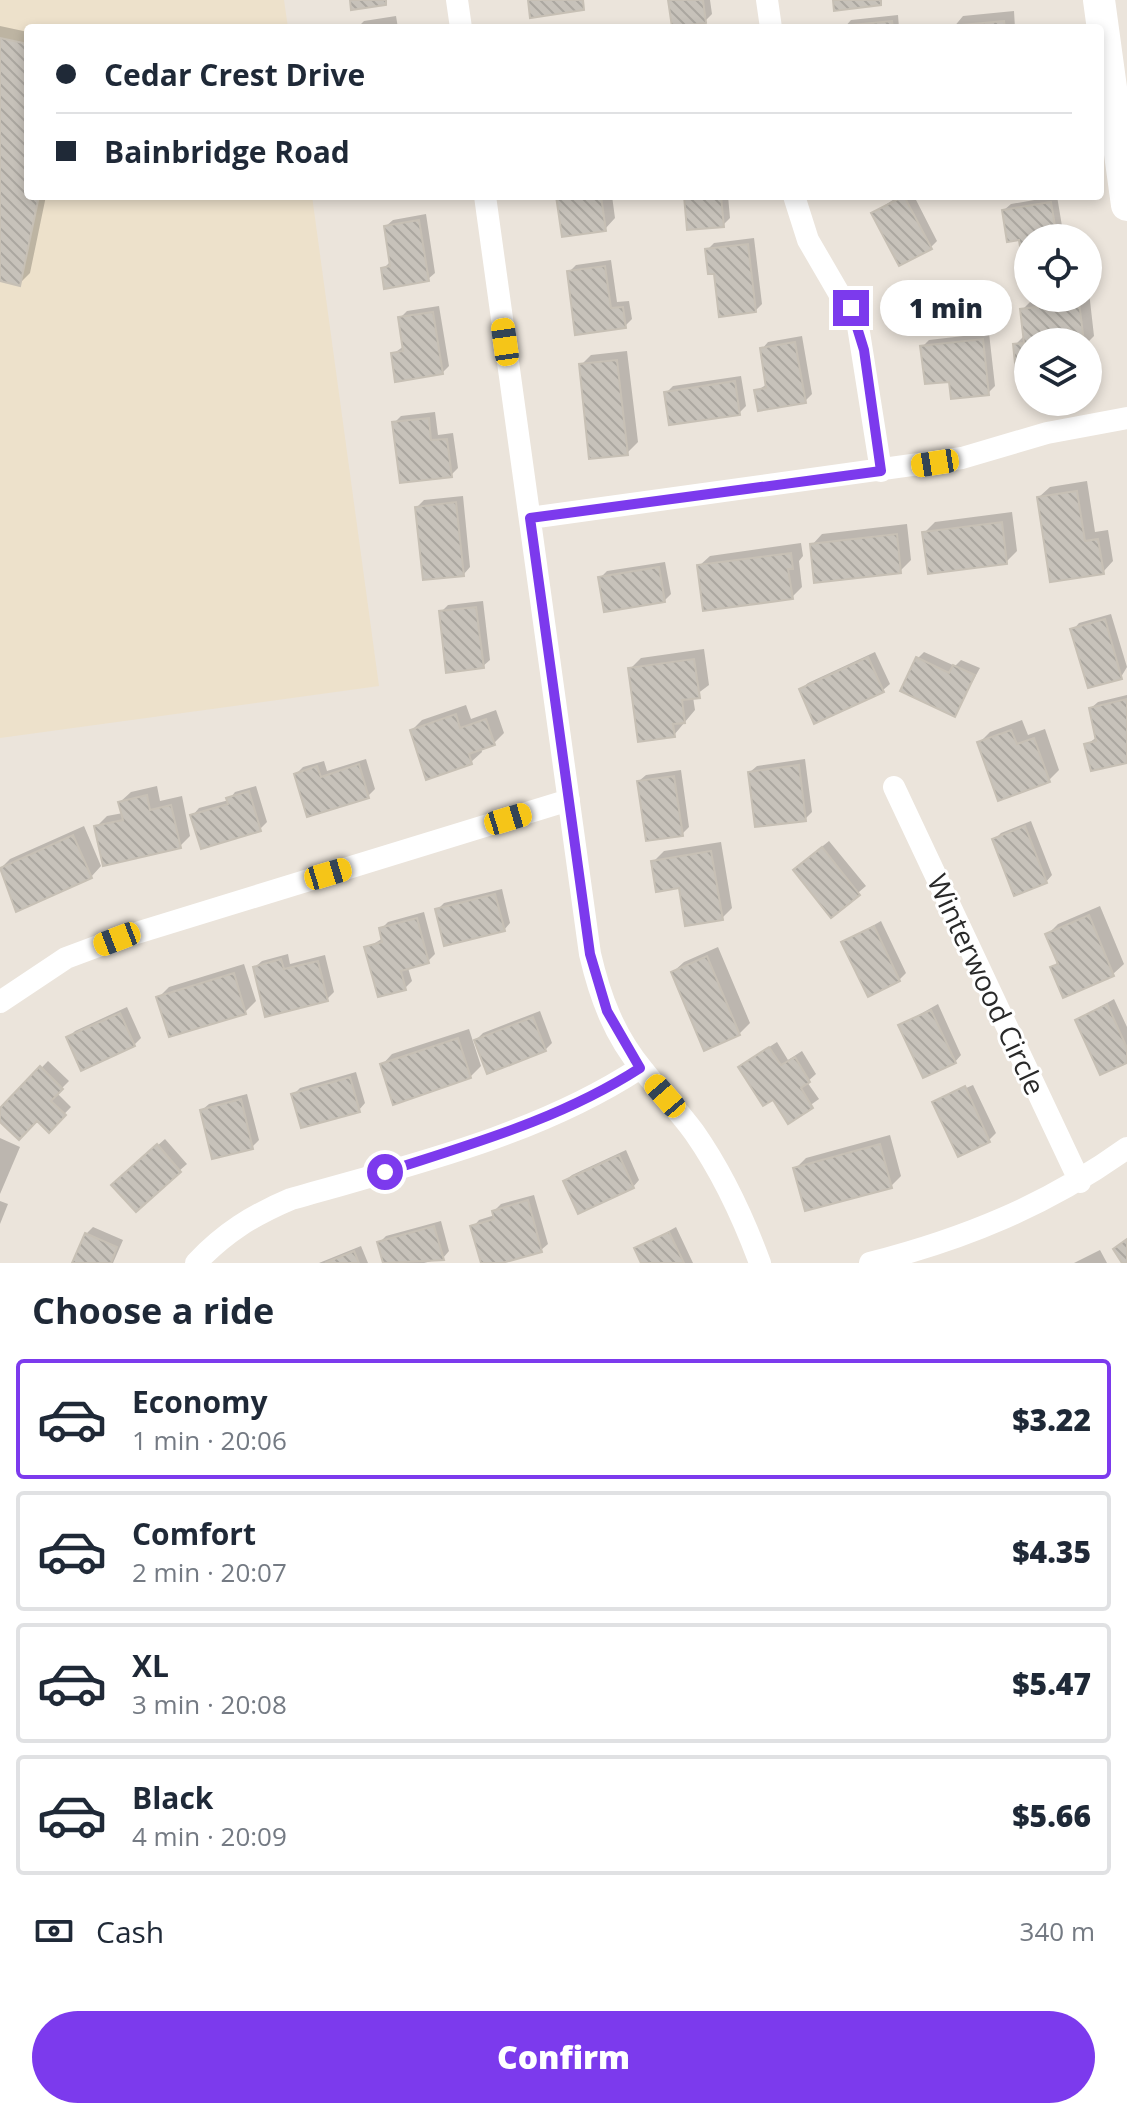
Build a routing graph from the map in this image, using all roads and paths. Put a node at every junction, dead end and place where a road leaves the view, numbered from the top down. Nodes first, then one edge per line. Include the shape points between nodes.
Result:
1 (457, 0) edge
2 (767, 0) edge
3 (1099, 0) edge
4 (460, 24) edge
5 (770, 24) edge
6 (1102, 24) edge
7 (1104, 37) edge
8 (486, 200) edge
9 (795, 200) edge
10 (1127, 205) edge
11 (1127, 418) edge
12 (881, 471) junction
13 (530, 518) junction
14 (894, 787) dead end
15 (569, 800) junction
16 (0, 1002) edge
17 (640, 1068) junction
18 (1127, 1148) edge
19 (1080, 1182) junction
20 (196, 1263) edge
21 (760, 1263) edge
22 (870, 1263) edge

1 - 4 street
2 - 5 street
3 - 6 street
7 - 10 street
8 - 13 street
9 - 12 street via 808,240 858,326
11 - 12 street via 1047,433 962,458
12 - 13 street
13 - 15 street
14 - 19 street, Winterwood Circle
15 - 16 street via 117,939 66,958
15 - 17 street via 600,995
17 - 20 street via 552,1117 252,1216 218,1239
17 - 21 street via 693,1131 725,1181
18 - 19 street
19 - 22 street via 971,1233

